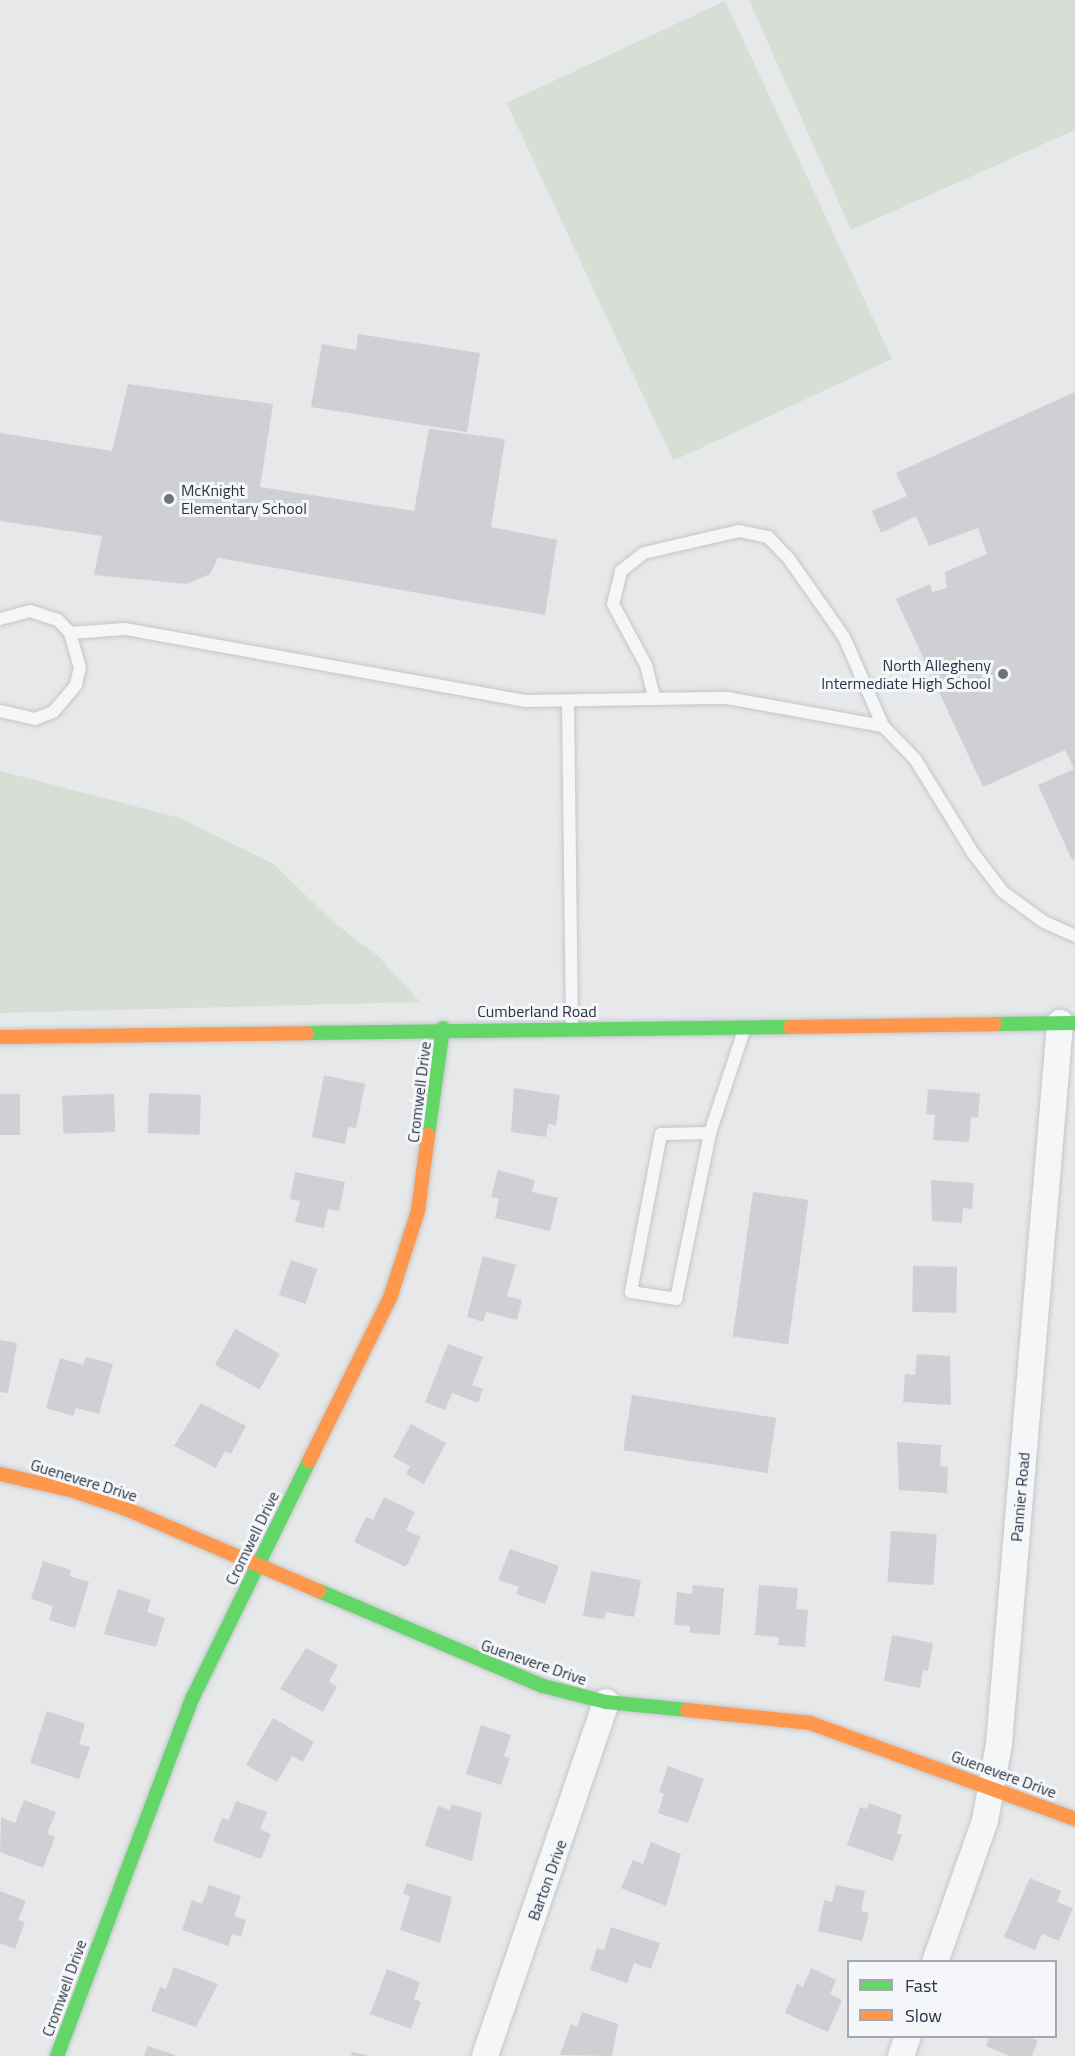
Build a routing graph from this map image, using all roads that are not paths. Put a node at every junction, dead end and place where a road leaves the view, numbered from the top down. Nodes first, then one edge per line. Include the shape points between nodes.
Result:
1 (0, 619) edge
2 (70, 633) junction
3 (654, 697) junction
4 (567, 702) junction
5 (0, 711) edge
6 (883, 726) junction
7 (1075, 936) edge
8 (1067, 1023) edge
9 (746, 1026) junction
10 (443, 1028) junction
11 (572, 1028) junction
12 (0, 1037) edge
13 (711, 1134) junction
14 (0, 1474) edge
15 (256, 1566) junction
16 (606, 1702) junction
17 (993, 1787) junction
18 (1075, 1819) edge
19 (936, 1960) edge
20 (908, 2038) edge
21 (57, 2056) edge
22 (485, 2056) edge
23 (901, 2056) edge

1 - 2 lane via 30,611 45,613
2 - 4 lane via 125,629 525,701
2 - 5 lane via 80,667 76,685 63,703 35,719
3 - 4 lane
3 - 6 lane via 727,698
3 - 6 lane via 646,665 613,604 621,571 644,553 739,531 768,537 789,559 844,637
4 - 11 lane
6 - 7 lane via 915,759 973,853 1003,892 1044,922
8 - 9 street, Cumberland Road
8 - 17 street, Pannier Road
9 - 11 street, Cumberland Road
9 - 13 lane
10 - 11 street, Cumberland Road
10 - 12 street, Cumberland Road
10 - 15 street, Cromwell Drive via 427,1155 405,1257 390,1298
13 - 13 lane via 676,1299 632,1292 661,1134
14 - 15 street, Guenevere Drive via 74,1491 124,1508
15 - 16 street, Guenevere Drive via 533,1682
15 - 21 street, Cromwell Drive via 169,1754
16 - 17 street, Guenevere Drive via 810,1724
16 - 22 street, Barton Drive
17 - 18 street, Guenevere Drive
17 - 19 street, Pannier Road
20 - 23 street

